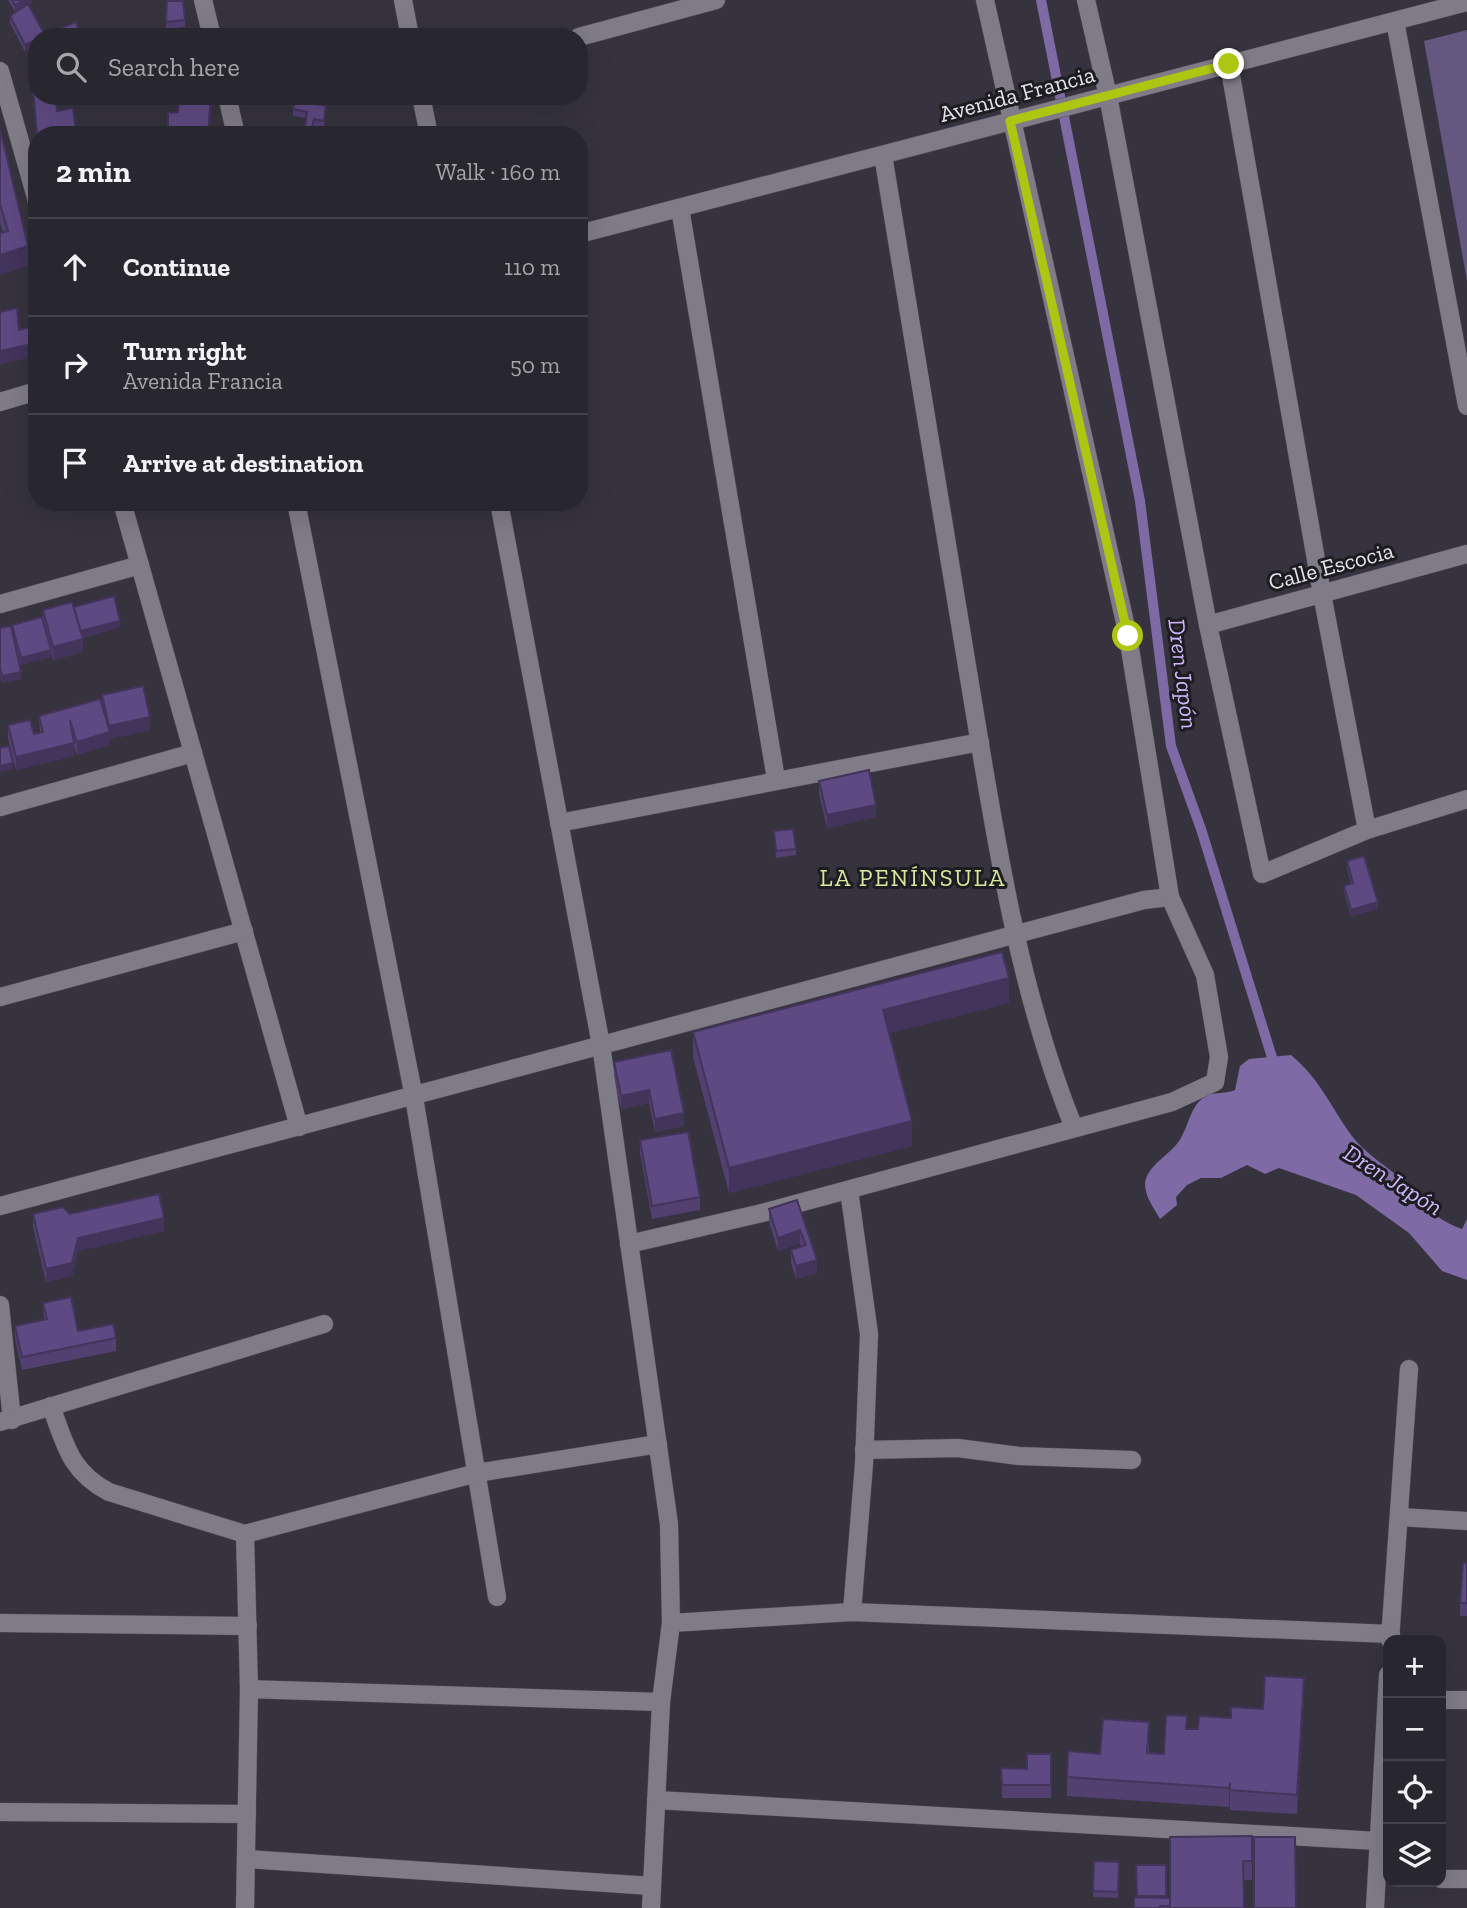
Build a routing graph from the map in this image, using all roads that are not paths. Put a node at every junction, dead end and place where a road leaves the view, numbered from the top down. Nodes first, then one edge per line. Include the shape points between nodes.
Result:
1 (203, 0) edge
2 (403, 0) edge
3 (716, 0) edge
4 (985, 0) edge
5 (1086, 0) edge
6 (1467, 2) edge
7 (1395, 21) junction
8 (210, 28) edge
9 (408, 28) edge
10 (588, 35) edge
11 (1229, 64) junction
12 (0, 71) edge
13 (1101, 98) junction
14 (229, 105) edge
15 (423, 105) edge
16 (1010, 121) junction
17 (234, 126) edge
18 (427, 126) edge
19 (883, 155) junction
20 (28, 169) edge
21 (680, 208) junction
22 (588, 232) edge
23 (28, 394) edge
24 (0, 402) edge
25 (1467, 406) edge
26 (125, 511) edge
27 (298, 511) edge
28 (501, 511) edge
29 (1467, 554) edge
30 (140, 565) junction
31 (1322, 594) junction
32 (0, 604) edge
33 (1208, 625) junction
34 (980, 742) junction
35 (193, 753) junction
36 (776, 779) junction
37 (1467, 799) edge
38 (0, 807) edge
39 (559, 823) junction
40 (1367, 830) junction
41 (1170, 897) junction
42 (244, 931) junction
43 (1016, 935) junction
44 (0, 998) edge
45 (601, 1045) junction
46 (414, 1097) junction
47 (299, 1127) junction
48 (1074, 1128) junction
49 (849, 1190) junction
50 (0, 1206) edge
51 (629, 1244) junction
52 (0, 1305) edge
53 (324, 1324) dead end
54 (1409, 1369) dead end
55 (51, 1406) junction
56 (6, 1421) edge
57 (658, 1444) junction
58 (864, 1450) junction
59 (1132, 1460) dead end
60 (477, 1473) junction
61 (1399, 1517) junction
62 (1467, 1521) edge
63 (245, 1534) junction
64 (496, 1597) dead end
65 (852, 1612) junction
66 (0, 1623) edge
67 (671, 1623) junction
68 (247, 1626) junction
69 (1391, 1635) edge
70 (1383, 1637) edge
71 (249, 1689) junction
72 (1446, 1700) edge
73 (1467, 1700) edge
74 (661, 1702) junction
75 (1384, 1761) edge
76 (656, 1800) junction
77 (0, 1812) edge
78 (247, 1814) junction
79 (1378, 1841) junction
80 (246, 1859) junction
81 (1382, 1878) edge
82 (1446, 1879) edge
83 (1467, 1879) edge
84 (652, 1886) junction
85 (245, 1908) edge
86 (651, 1908) edge
87 (1375, 1908) edge

1 - 8 street
2 - 9 street
3 - 10 street
4 - 16 street
5 - 13 street
6 - 7 street, Avenida Francia
7 - 11 street, Avenida Francia
7 - 25 street
11 - 13 street, Avenida Francia
11 - 31 street
12 - 20 street
13 - 16 street, Avenida Francia
13 - 33 street
14 - 17 street
15 - 18 street
16 - 19 street, Avenida Francia
16 - 41 street via 1128,636
19 - 21 street, Avenida Francia
19 - 34 street
21 - 22 street, Avenida Francia
21 - 36 street
23 - 24 street
26 - 30 street
27 - 46 street
28 - 39 street
29 - 31 street, Calle Escocia
30 - 32 street
30 - 35 street
31 - 33 street, Calle Escocia
31 - 40 street
33 - 40 street via 1262,874
34 - 36 street
34 - 43 street
35 - 38 street
35 - 42 street
36 - 39 street
37 - 40 street
39 - 45 street
41 - 43 street
41 - 48 street via 1205,975 1219,1058 1215,1082 1172,1102
42 - 44 street
42 - 47 street
43 - 45 street
43 - 48 street via 1048,1063
45 - 46 street
45 - 51 street
46 - 47 street
46 - 60 street
47 - 50 street
48 - 49 street
49 - 51 street
49 - 58 street via 869,1334
51 - 57 street
52 - 56 street
53 - 55 street
54 - 61 street
55 - 56 street
55 - 63 street via 71,1460 90,1482
57 - 60 street
57 - 67 street via 669,1524
58 - 59 street via 958,1448 1019,1456
58 - 65 street
60 - 63 street
60 - 64 street
61 - 62 street
61 - 69 street
63 - 68 street
65 - 67 street
65 - 70 street
66 - 68 street
67 - 74 street
68 - 71 street
71 - 74 street
71 - 78 street
72 - 73 street
74 - 76 street
75 - 79 street
76 - 79 street
76 - 84 street
77 - 78 street
78 - 80 street
79 - 81 street
80 - 84 street
80 - 85 street
81 - 87 street
82 - 83 street
84 - 86 street

